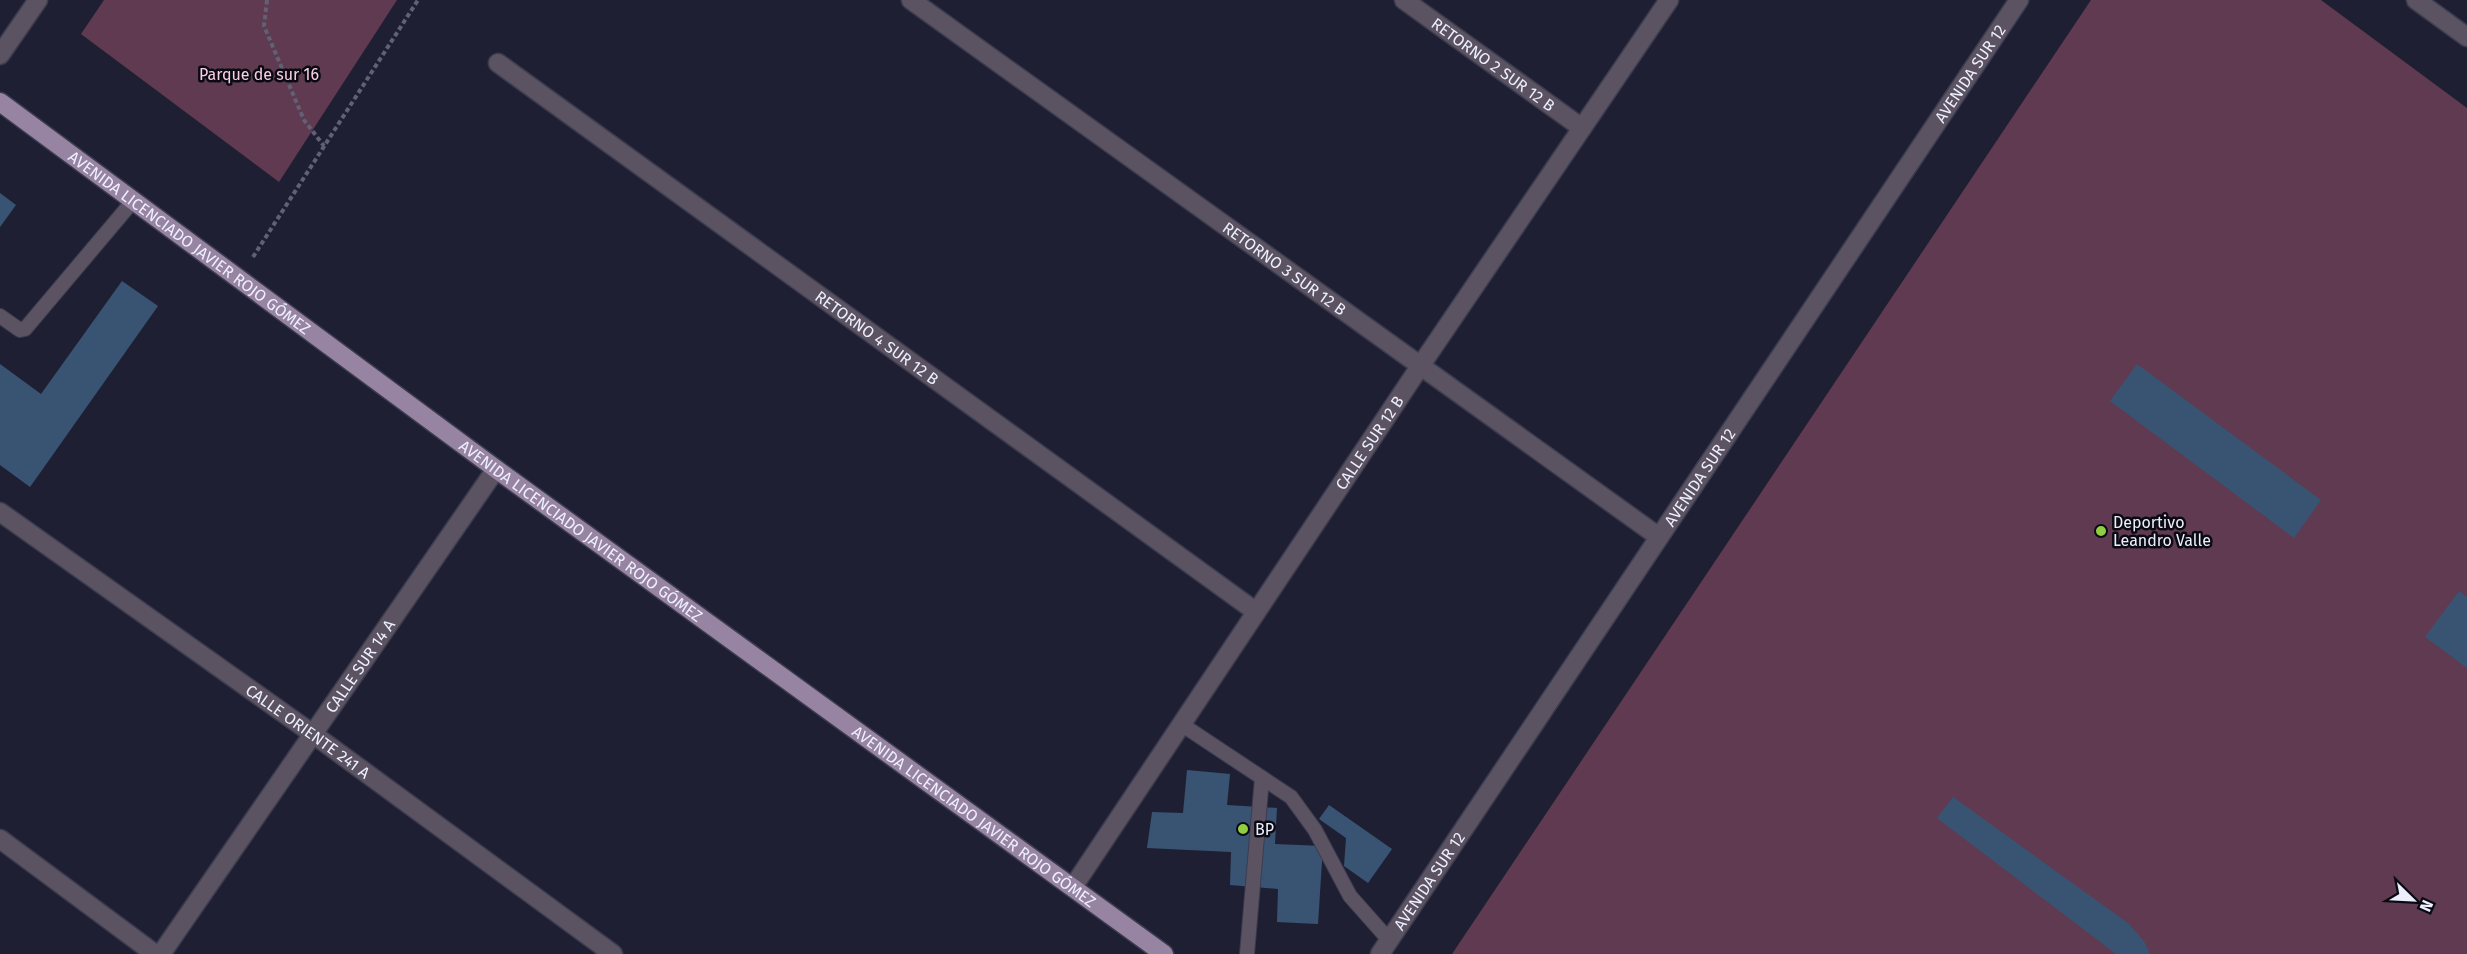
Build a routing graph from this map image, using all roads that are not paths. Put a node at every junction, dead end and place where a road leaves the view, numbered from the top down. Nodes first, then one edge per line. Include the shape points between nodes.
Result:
1 (38, 0) edge
2 (912, 0) edge
3 (1404, 0) edge
4 (1669, 0) edge
5 (2019, 0) edge
6 (2416, 0) edge
7 (2467, 37) edge
8 (0, 55) edge
9 (498, 63) dead end
10 (0, 102) edge
11 (1582, 128) junction
12 (133, 201) junction
13 (0, 316) edge
14 (1421, 365) junction
15 (496, 469) junction
16 (0, 512) edge
17 (1659, 537) junction
18 (1255, 612) junction
19 (1181, 724) junction
20 (313, 734) junction
21 (1262, 778) junction
22 (0, 839) edge
23 (1073, 887) junction
24 (1384, 947) edge
25 (155, 954) edge
26 (161, 954) edge
27 (613, 954) edge
28 (1164, 954) edge
29 (1247, 954) edge

1 - 8 street
2 - 14 street, RETORNO 3 SUR 12 B
3 - 11 street, RETORNO 2 SUR 12 B
4 - 11 street, CALLE SUR 12 B
5 - 17 street, AVENIDA SUR 12
6 - 7 street
9 - 18 street, RETORNO 4 SUR 12 B
10 - 12 main road, AVENIDA LICENCIADO JAVIER ROJO GÓMEZ
11 - 14 street, CALLE SUR 12 B
12 - 13 lane via 25,329 20,330
12 - 15 main road, AVENIDA LICENCIADO JAVIER ROJO GÓMEZ
14 - 17 street, RETORNO 3 SUR 12 B
14 - 18 street, CALLE SUR 12 B
15 - 20 street, CALLE SUR 14 A
15 - 23 main road, AVENIDA LICENCIADO JAVIER ROJO GÓMEZ
16 - 20 street, CALLE ORIENTE 241 A
17 - 24 street, AVENIDA SUR 12
18 - 19 street, CALLE SUR 12 B
19 - 21 lane
19 - 23 street, CALLE SUR 12 B
20 - 26 street, CALLE SUR 14 A
20 - 27 street, CALLE ORIENTE 241 A
21 - 24 lane via 1291,797 1315,830 1350,896
21 - 29 lane
22 - 25 street
23 - 28 main road, AVENIDA LICENCIADO JAVIER ROJO GÓMEZ

